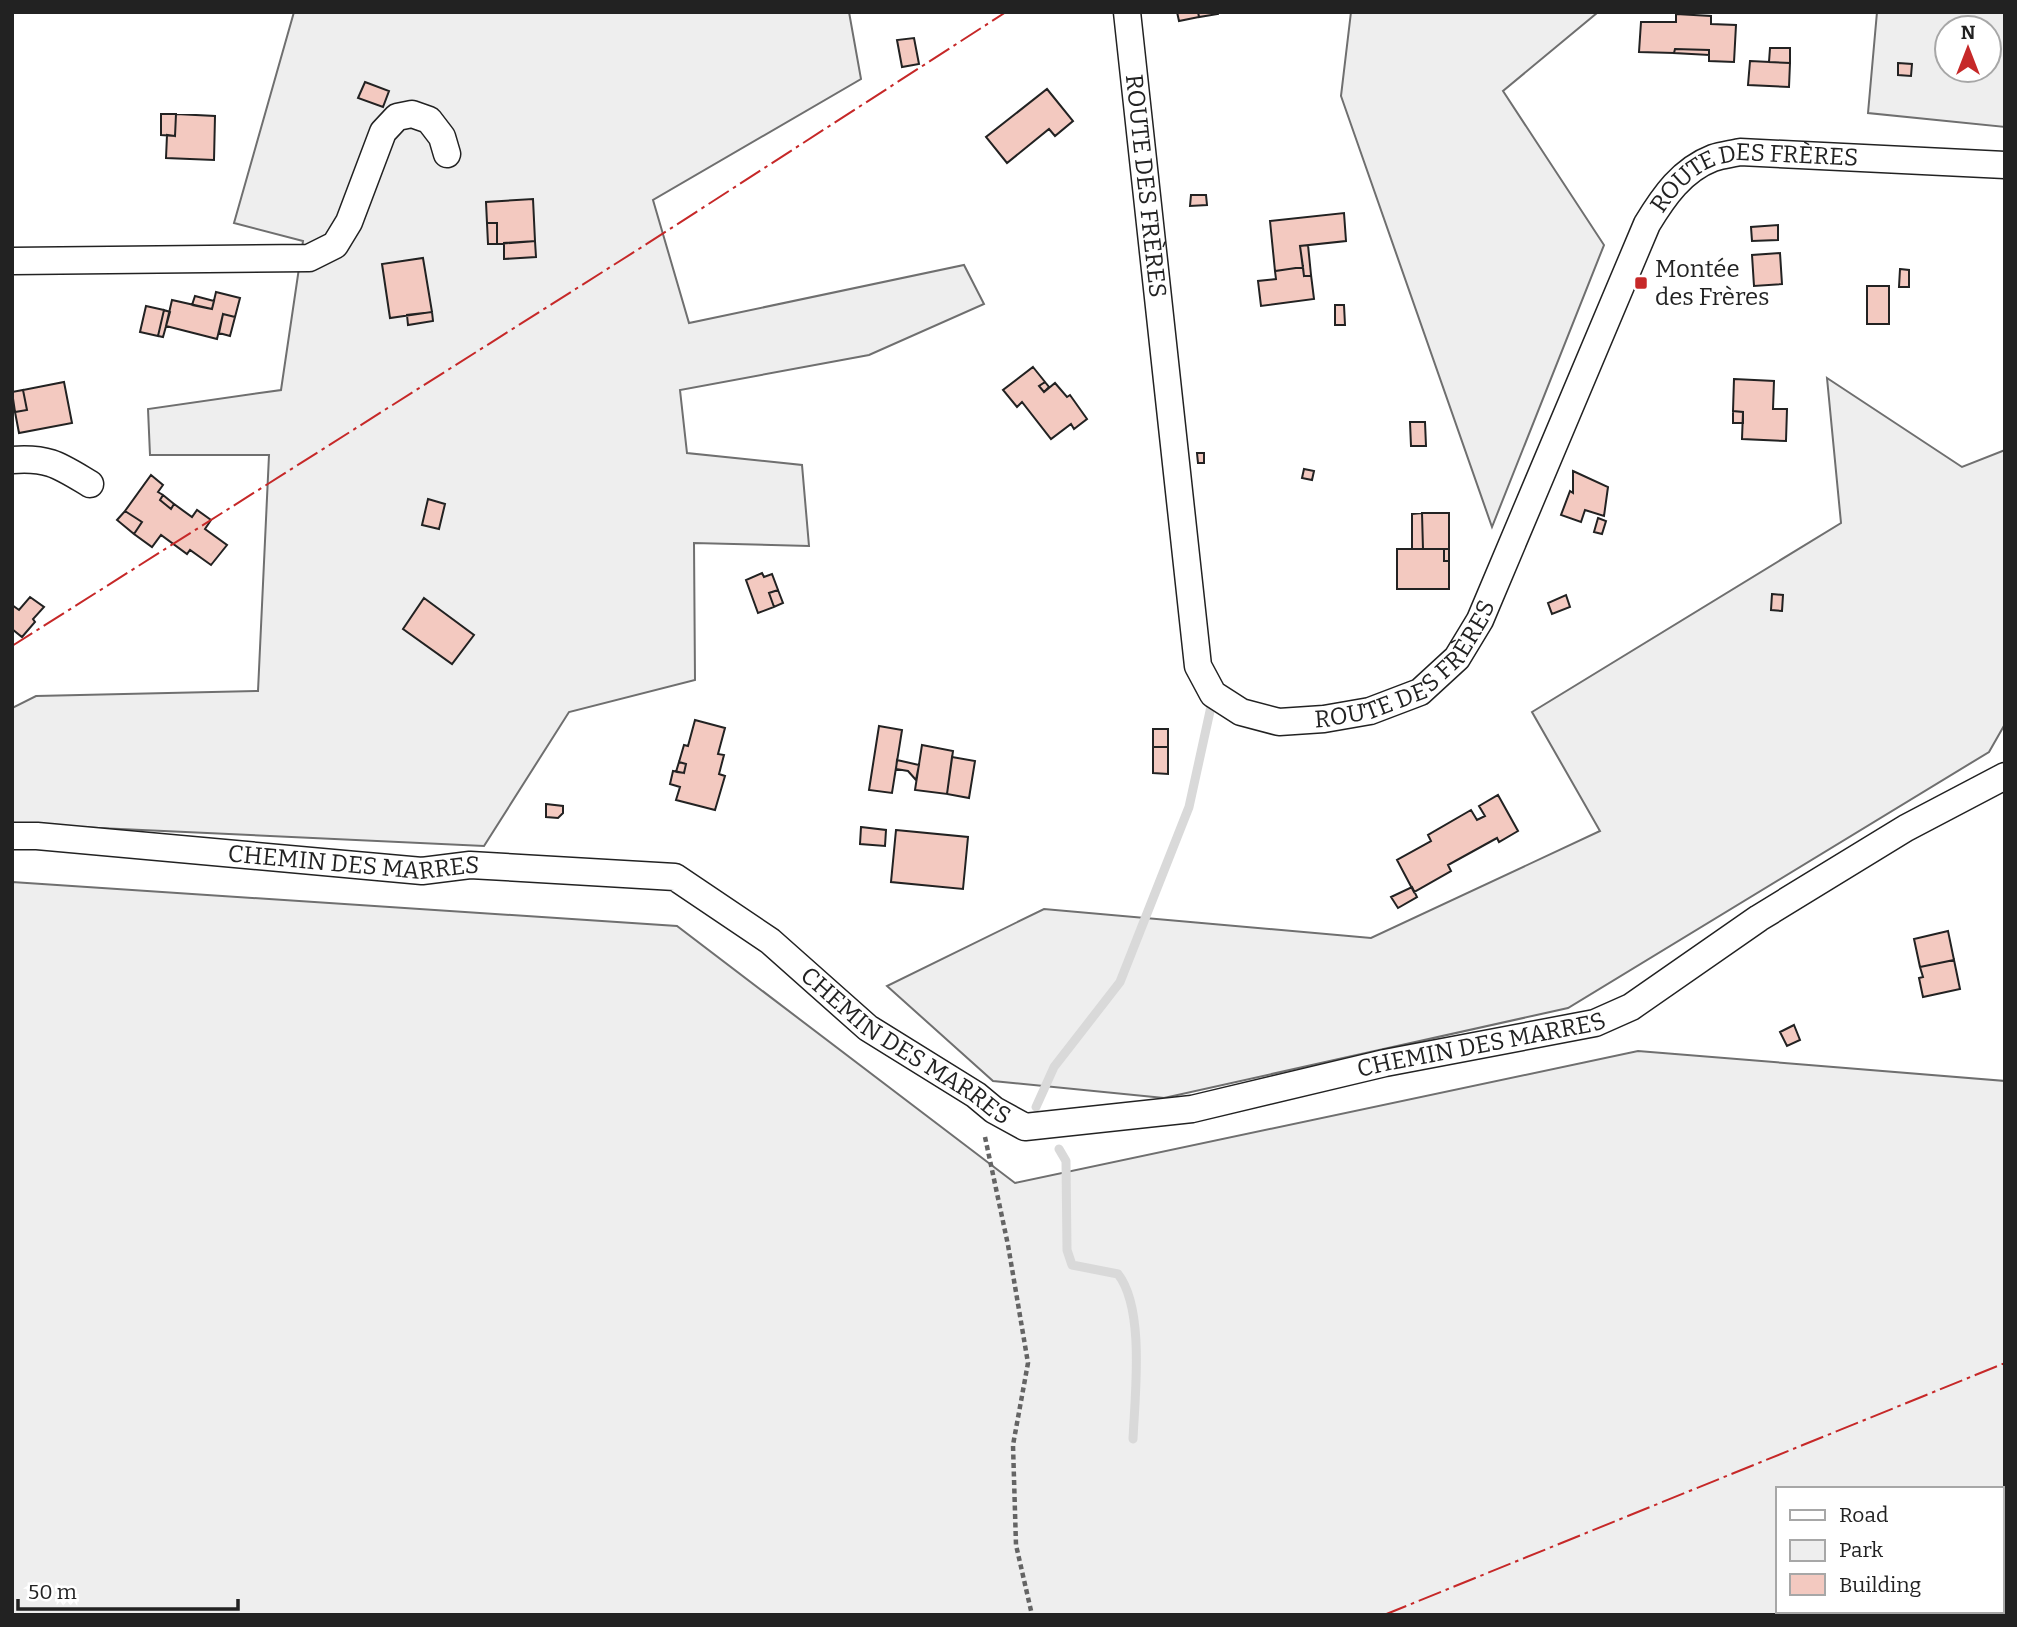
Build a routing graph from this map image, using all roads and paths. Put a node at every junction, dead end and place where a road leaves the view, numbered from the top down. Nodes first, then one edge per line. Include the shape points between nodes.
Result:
1 (1127, 12) edge
2 (447, 154) dead end
3 (2005, 165) edge
4 (12, 261) edge
5 (12, 460) edge
6 (90, 484) dead end
7 (2005, 776) edge
8 (12, 836) edge
9 (976, 1095) junction
10 (1032, 1615) edge

1 - 3 street, ROUTE DES FRÈRES via 1198,666 1213,694 1241,712 1279,722 1370,711 1420,692 1457,657 1480,620 1647,224 1670,188 1689,170 1741,152
2 - 4 street via 442,136 429,120 412,114 397,117 383,132 349,222 335,245 309,258
5 - 6 street via 54,462
7 - 9 street, CHEMIN DES MARRES via 1906,828 1759,918 1631,1007 1595,1023 1385,1063 1179,1110 1025,1127
8 - 9 street, CHEMIN DES MARRES via 422,871 470,865 675,877 770,941 868,1028
9 - 10 path via 1028,1363 1013,1445 1016,1545

